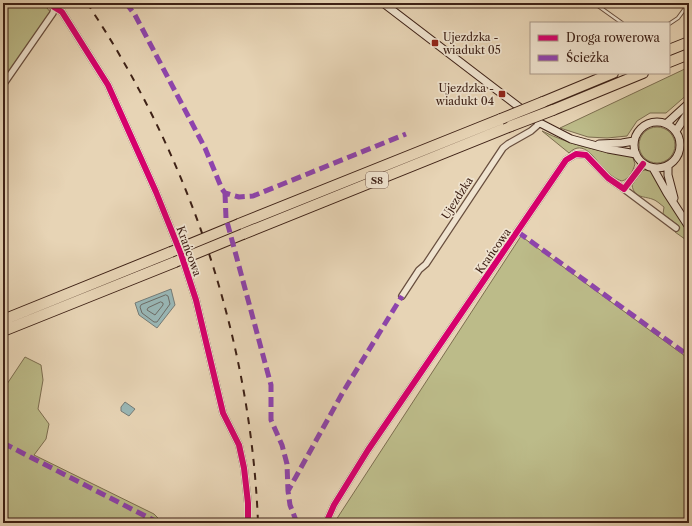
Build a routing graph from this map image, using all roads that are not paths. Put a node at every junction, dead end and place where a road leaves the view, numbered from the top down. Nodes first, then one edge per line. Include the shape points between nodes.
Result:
1 (383, 3) edge
2 (594, 3) edge
3 (689, 3) edge
4 (54, 5) edge
5 (621, 22) edge
6 (670, 23) edge
7 (689, 42) edge
8 (670, 50) edge
9 (689, 54) edge
10 (670, 62) edge
11 (611, 74) edge
12 (641, 74) edge
13 (3, 85) edge
14 (689, 103) edge
15 (689, 111) edge
16 (667, 123) junction
17 (540, 124) junction
18 (676, 131) junction
19 (634, 141) junction
20 (585, 143) junction
21 (636, 154) junction
22 (643, 164) junction
23 (668, 166) junction
24 (653, 168) junction
25 (624, 189) junction
26 (676, 206) junction
27 (689, 227) edge
28 (676, 228) dead end
29 (402, 296) dead end
30 (3, 320) edge
31 (3, 331) edge
32 (248, 523) edge
33 (326, 523) edge

1 - 17 main road
2 - 5 lane
3 - 6 lane via 678,18
4 - 13 street via 53,13
4 - 32 street, Krańcowa via 62,12 108,85 181,254 196,300 223,413 239,446 245,475
7 - 8 highway
9 - 10 highway
11 - 30 highway, S8, bridge
12 - 31 highway, S8, bridge
14 - 16 main road
15 - 18 main road
16 - 18 main road
16 - 19 main road via 656,121 646,124 638,131
17 - 20 main road
17 - 29 street, Ujezdzka via 503,148
18 - 23 main road via 680,150 674,162
19 - 20 main road
19 - 21 main road
20 - 21 main road
21 - 22 main road
22 - 24 main road
22 - 25 street
23 - 24 main road
23 - 26 main road
24 - 26 main road
25 - 28 street
25 - 33 street, Krańcowa via 608,178 586,155 576,154 566,160 346,484
26 - 27 main road

